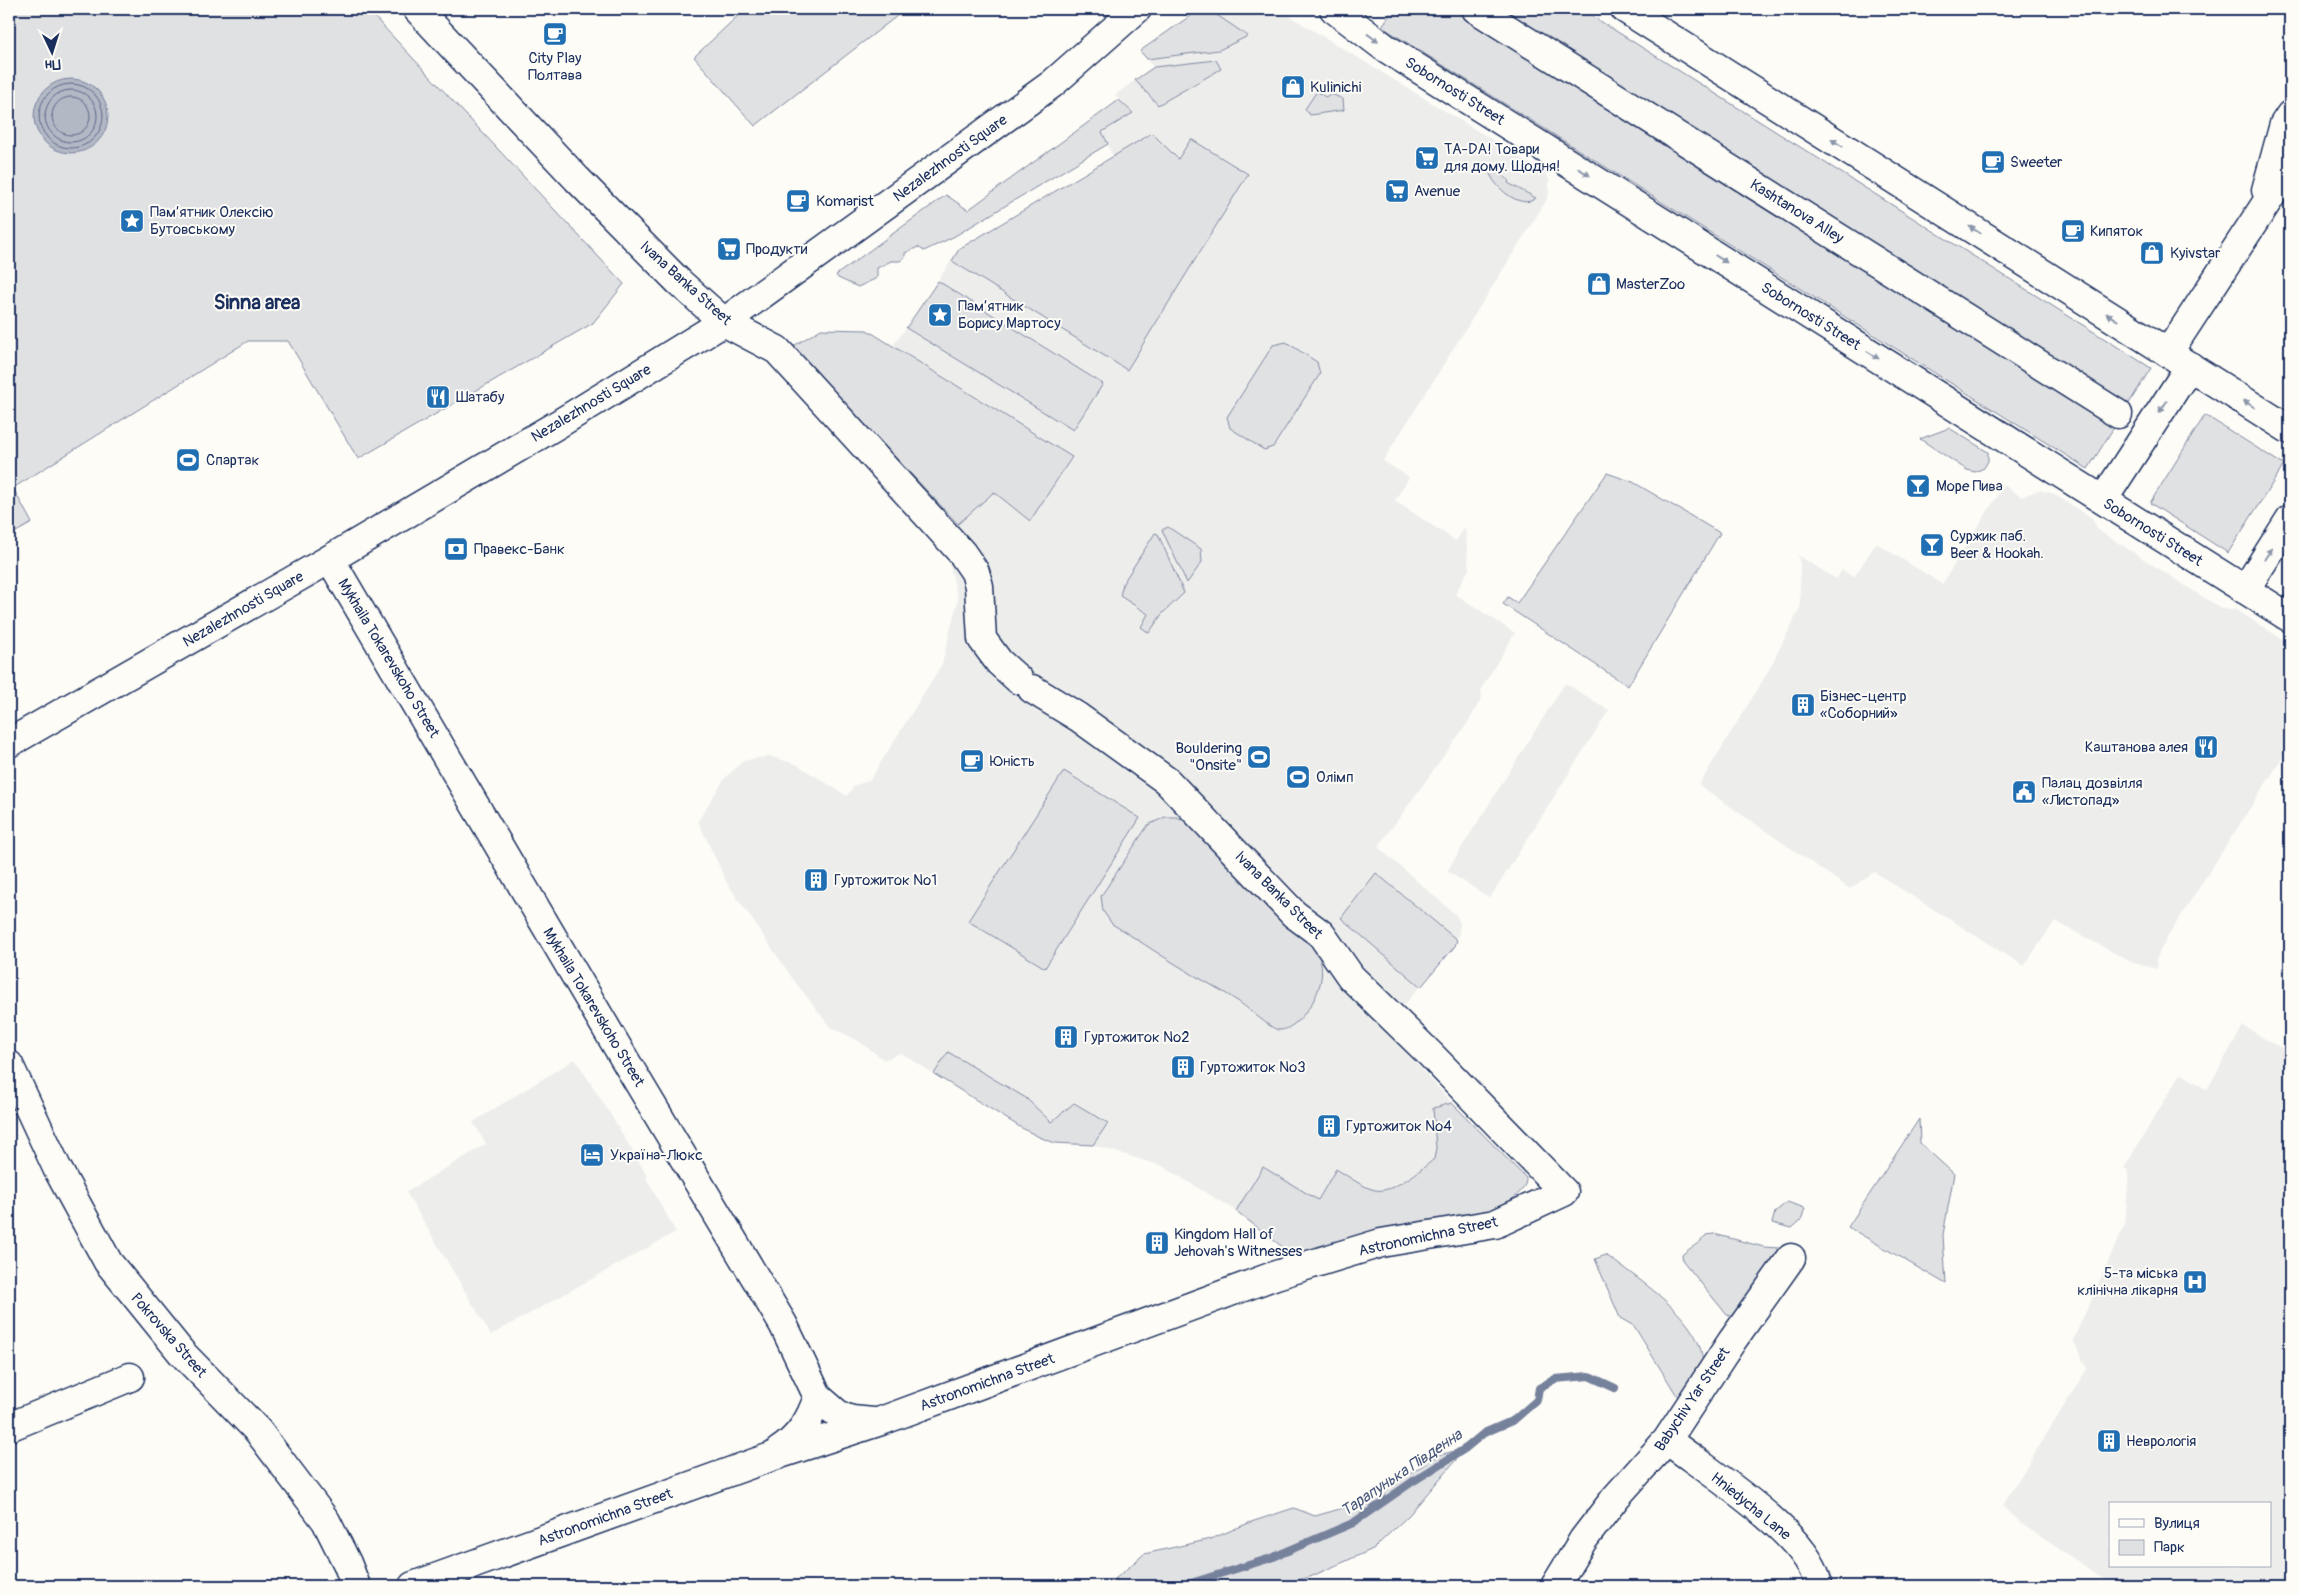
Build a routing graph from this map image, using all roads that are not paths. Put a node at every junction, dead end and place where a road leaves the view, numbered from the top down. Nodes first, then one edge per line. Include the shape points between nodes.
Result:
1 (416, 9) edge
2 (1137, 9) edge
3 (1334, 9) edge
4 (1476, 9) edge
5 (1625, 9) edge
6 (2290, 115) edge
7 (2290, 167) edge
8 (2259, 215) junction
9 (724, 322) junction
10 (2179, 360) junction
11 (2118, 414) dead end
12 (2290, 430) edge
13 (2103, 500) junction
14 (2290, 519) edge
15 (330, 559) junction
16 (2245, 590) junction
17 (2290, 618) edge
18 (9, 743) edge
19 (9, 1065) edge
20 (1564, 1192) joint
21 (1791, 1258) dead end
22 (130, 1377) dead end
23 (818, 1397) junction
24 (881, 1421) junction
25 (9, 1427) edge
26 (1667, 1440) junction
27 (768, 1458) junction
28 (356, 1586) edge
29 (413, 1586) edge
30 (1554, 1586) edge
31 (1816, 1586) edge

1 - 9 street, Ivana Banka Street via 577,179 679,282
2 - 9 street, Nezalezhnosti Square via 1052,84
3 -> 13 street, Sobornosti Street via 1384,47
4 - 11 street, Kashtanova Alley
10 -> 5 street
6 - 8 street via 2284,124
7 - 8 street
8 - 10 street
9 - 15 street, Nezalezhnosti Square
9 - 20 street, Ivana Banka Street via 776,350 962,553 975,572 982,639 998,662 1026,685 1078,717 1167,780 1294,914 1321,934 1351,977
12 -> 10 street
10 -> 13 street
13 - 16 street, Sobornosti Street
16 -> 14 street
15 - 18 street, Nezalezhnosti Square
15 - 23 street, Mykhaila Tokarevskoho Street via 784,1324
16 - 17 street, Sobornosti Street
19 - 28 street, Pokrovska Street via 57,1168 108,1262 181,1352 258,1431 326,1521
20 - 24 street, Astronomichna Street via 1495,1224 1381,1243 1310,1264
21 - 26 street, Babychiv Yar Street
22 - 25 street
23 - 24 street, Mykhaila Tokarevskoho Street via 840,1416 865,1423
23 - 27 street via 806,1426 791,1442
24 - 27 street, Astronomichna Street
26 - 30 street, Babychiv Yar Street via 1583,1540
26 - 31 street, Hniedycha Lane via 1779,1525 1812,1565
27 - 29 street, Astronomichna Street

